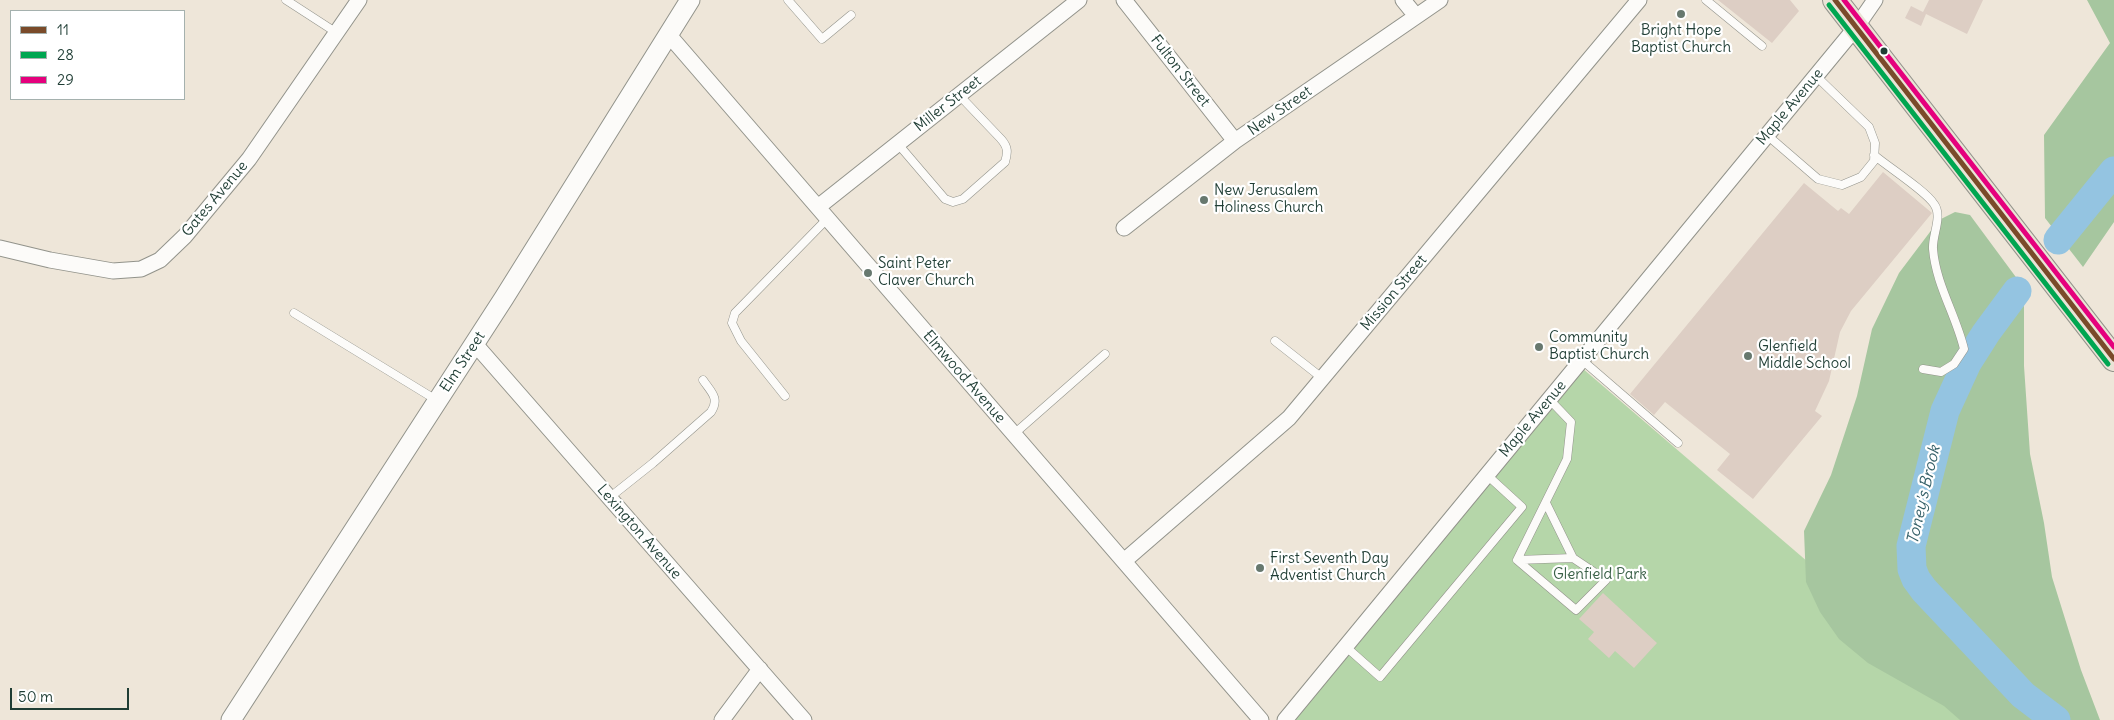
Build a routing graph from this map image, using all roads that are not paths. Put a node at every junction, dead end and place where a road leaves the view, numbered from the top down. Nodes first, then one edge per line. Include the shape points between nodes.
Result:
1 (286, 0) edge
2 (359, 0) edge
3 (690, 0) edge
4 (788, 0) edge
5 (1079, 0) edge
6 (1124, 0) edge
7 (1403, 0) edge
8 (1440, 0) edge
9 (1639, 0) edge
10 (1706, 0) edge
11 (1835, 0) edge
12 (1875, 0) edge
13 (851, 15) dead end
14 (1416, 16) junction
15 (1857, 26) junction
16 (337, 33) junction
17 (668, 34) junction
18 (1762, 46) dead end
19 (1816, 76) junction
20 (959, 95) junction
21 (1767, 135) junction
22 (1235, 142) junction
23 (898, 144) junction
24 (1874, 156) junction
25 (822, 213) junction
26 (1124, 228) dead end
27 (0, 248) edge
28 (294, 312) dead end
29 (1275, 341) dead end
30 (475, 344) junction
31 (1105, 354) dead end
32 (2114, 359) edge
33 (1582, 360) junction
34 (1923, 369) dead end
35 (1322, 378) junction
36 (703, 380) dead end
37 (785, 396) dead end
38 (1549, 399) junction
39 (438, 401) junction
40 (1014, 434) junction
41 (1678, 442) dead end
42 (1487, 475) junction
43 (610, 498) junction
44 (1546, 504) junction
45 (1573, 558) junction
46 (1517, 560) junction
47 (1124, 562) junction
48 (1345, 646) junction
49 (760, 669) junction
50 (231, 720) edge
51 (722, 720) edge
52 (804, 720) edge
53 (1261, 720) edge
54 (1285, 720) edge

1 - 16 lane
2 - 16 street, Gates Avenue
3 - 17 street, Elm Street
4 - 13 lane via 822,39
5 - 20 street, Miller Street
6 - 22 street, Fulton Street
7 - 14 street
8 - 14 street, New Street
9 - 35 street, Mission Street
10 - 18 lane
11 - 15 main road
12 - 15 street, Maple Avenue
14 - 22 street, New Street
15 - 19 street, Maple Avenue
15 - 32 main road
16 - 27 street, Gates Avenue via 249,159 185,236 160,260 141,269 113,271
17 - 25 street, Elmwood Avenue
17 - 30 street, Elm Street
19 - 21 street, Maple Avenue
19 - 24 lane via 1868,127 1875,143
20 - 23 street, Miller Street
20 - 23 lane via 1007,146 1008,153 1005,162 964,199 953,202 945,199
21 - 24 lane via 1818,179 1842,185 1861,177 1874,161
21 - 33 street, Maple Avenue
22 - 26 street, New Street
23 - 25 street, Miller Street
24 - 34 lane via 1924,194 1938,211 1932,248 1938,277 1959,327 1964,348 1954,364 1941,372
25 - 37 lane via 735,312 732,323 741,341
25 - 40 street, Elmwood Avenue
28 - 39 lane
29 - 35 lane
30 - 39 street, Elm Street
30 - 43 street, Lexington Avenue
31 - 40 lane
33 - 38 street, Maple Avenue
33 - 41 lane
35 - 47 street, Mission Street via 1289,418
36 - 43 lane via 715,397 716,404 711,412
38 - 42 street, Maple Avenue
38 - 44 lane via 1571,422 1567,459
39 - 50 street, Elm Street
40 - 47 street, Elmwood Avenue
42 - 48 street, Maple Avenue
42 - 48 lane via 1522,507 1380,678
43 - 49 street, Lexington Avenue
44 - 45 lane
44 - 46 lane
45 - 46 lane
45 - 46 lane via 1606,580 1576,610
47 - 53 street, Elmwood Avenue
48 - 54 street, Maple Avenue
49 - 51 street
49 - 52 street, Lexington Avenue

